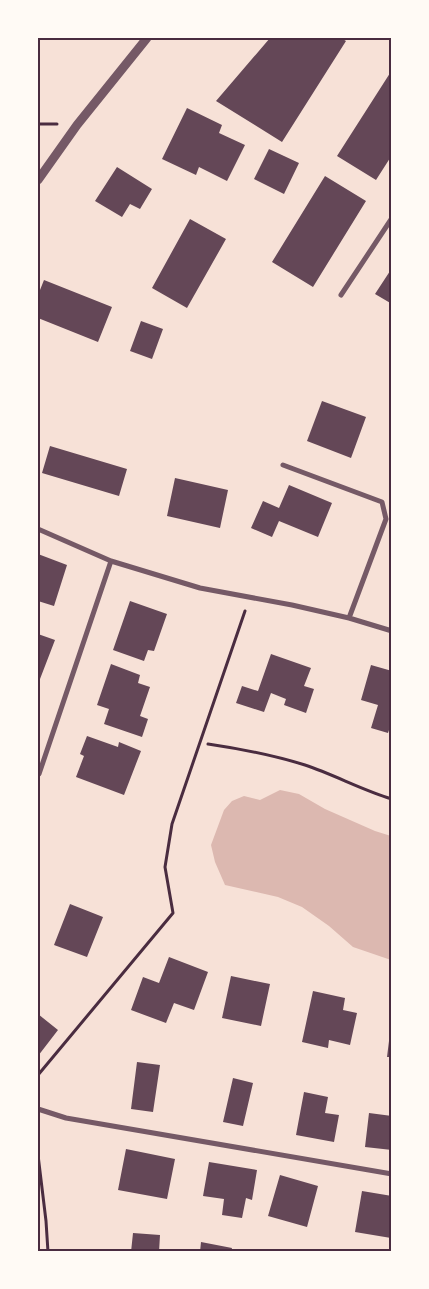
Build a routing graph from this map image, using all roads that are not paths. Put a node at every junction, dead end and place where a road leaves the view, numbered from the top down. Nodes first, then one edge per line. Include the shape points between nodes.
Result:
1 (146, 38) edge
2 (38, 180) edge
3 (392, 218) edge
4 (341, 295) dead end
5 (283, 465) dead end
6 (38, 529) edge
7 (111, 561) junction
8 (349, 618) junction
9 (392, 631) edge
10 (39, 774) dead end
11 (38, 1109) edge
12 (392, 1174) edge

1 - 2 street
3 - 4 street
5 - 8 street via 382,502 386,519
6 - 7 street
7 - 8 street via 200,588
7 - 10 street
8 - 9 street
11 - 12 street via 75,1119

